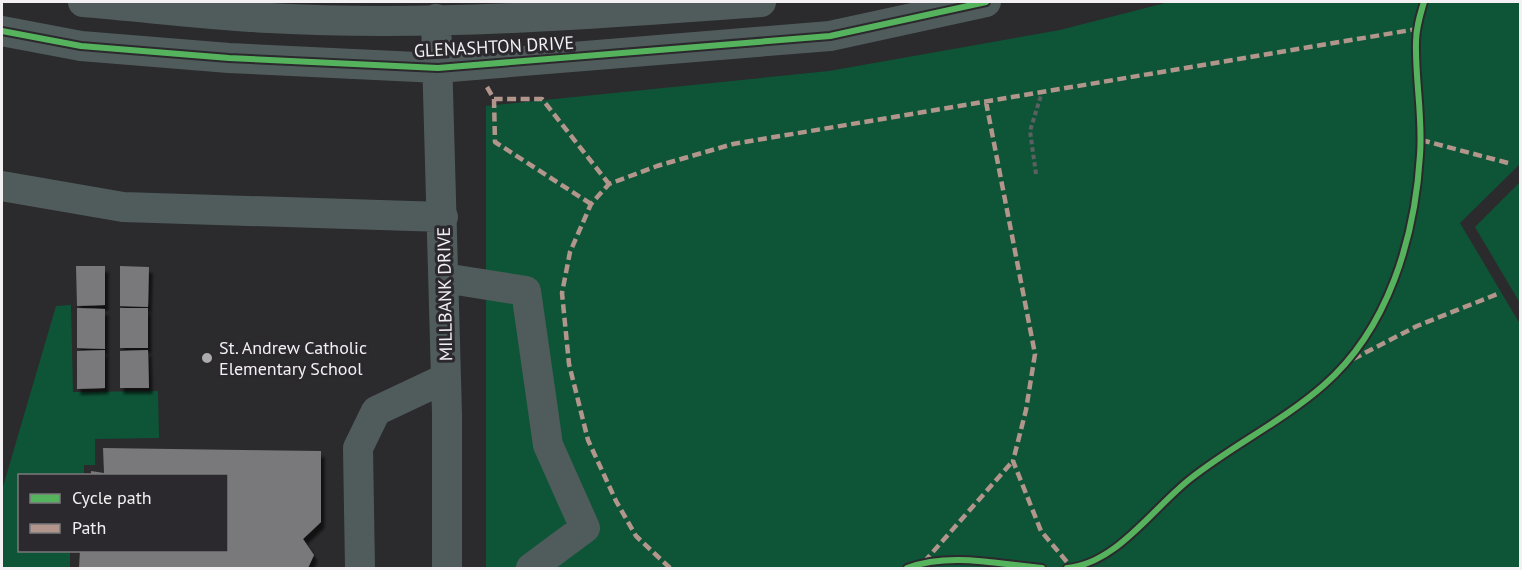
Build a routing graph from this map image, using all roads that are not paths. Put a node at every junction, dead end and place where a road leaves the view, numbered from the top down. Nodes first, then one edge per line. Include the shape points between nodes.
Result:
1 (83, 2) edge
2 (761, 2) edge
3 (986, 2) edge
4 (438, 8) edge
5 (2, 31) edge
6 (438, 68) junction
7 (2, 186) edge
8 (443, 217) junction
9 (444, 278) junction
10 (446, 378) junction
11 (360, 568) edge
12 (447, 568) edge
13 (531, 568) edge

1 - 4 street, GLENASHTON DRIVE via 270,18
2 - 4 street, GLENASHTON DRIVE via 637,11
3 - 6 street, GLENASHTON DRIVE via 830,36
4 - 6 street, MILLBANK DRIVE
5 - 6 street, GLENASHTON DRIVE via 81,46
6 - 8 street, MILLBANK DRIVE
7 - 8 street via 123,207
8 - 9 street, MILLBANK DRIVE
9 - 10 street, MILLBANK DRIVE
9 - 13 street via 526,291 548,445 585,528
10 - 11 street via 376,411 357,448
10 - 12 street, MILLBANK DRIVE

